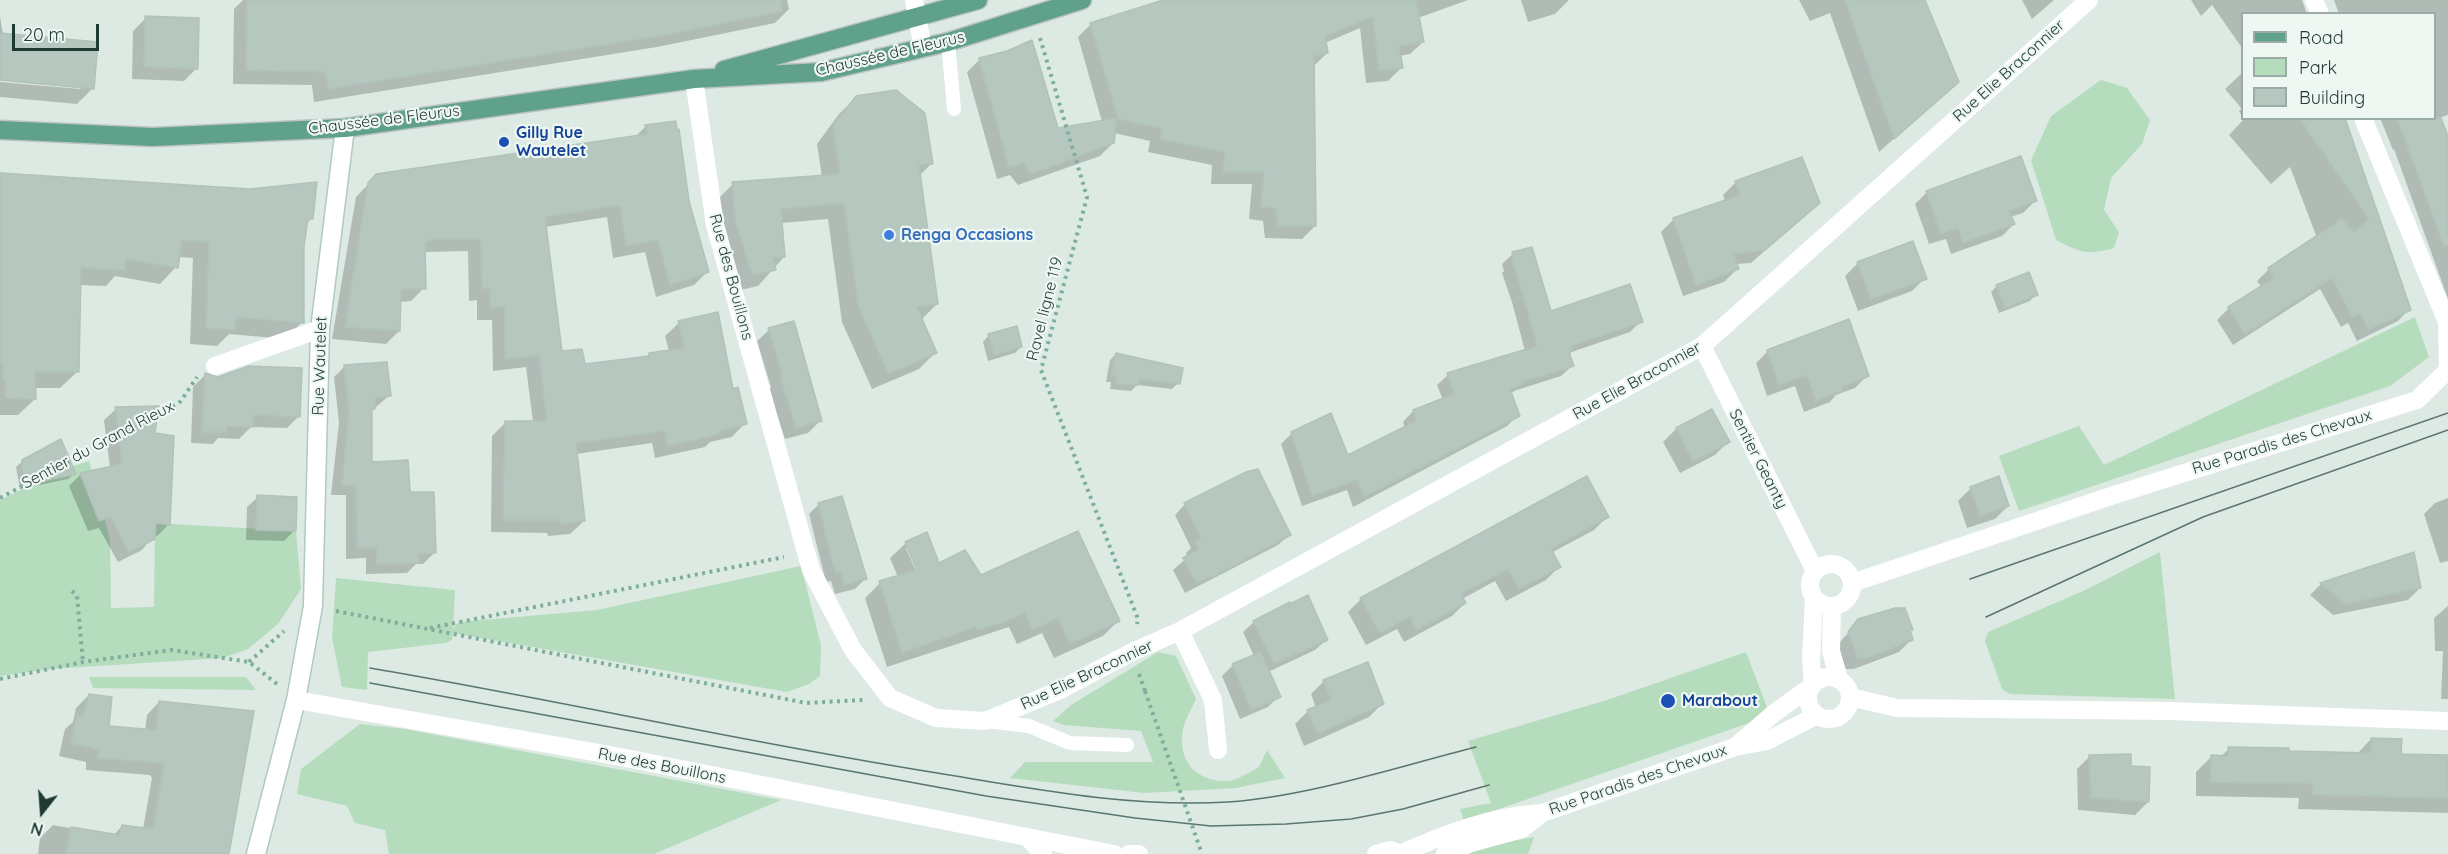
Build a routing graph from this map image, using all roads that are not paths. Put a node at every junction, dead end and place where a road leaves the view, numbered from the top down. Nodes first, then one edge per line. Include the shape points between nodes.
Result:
1 (978, 0) edge
2 (1082, 0) edge
3 (2089, 0) edge
4 (916, 9) edge
5 (948, 42) junction
6 (923, 48) junction
7 (694, 79) junction
8 (954, 109) dead end
9 (2364, 120) edge
10 (345, 128) junction
11 (0, 130) edge
12 (320, 329) junction
13 (1702, 346) junction
14 (215, 366) road end
15 (1815, 571) junction
16 (1852, 583) junction
17 (1814, 597) junction
18 (1832, 606) junction
19 (1180, 631) junction
20 (1839, 680) junction
21 (1813, 685) junction
22 (1850, 697) junction
23 (890, 698) joint
24 (296, 700) junction
25 (1817, 715) junction
26 (985, 721) junction
27 (2448, 721) edge
28 (1127, 745) dead end
29 (1735, 747) junction
30 (1218, 750) dead end
31 (1542, 813) junction
32 (1027, 837) junction
33 (256, 854) edge
34 (1043, 854) edge
35 (1114, 854) edge
36 (1129, 854) edge
37 (1138, 854) edge
38 (1376, 854) edge
39 (1401, 854) edge
40 (1445, 854) edge

1 - 4 main road, Chaussée de Fleurus
2 - 5 main road, Chaussée de Fleurus
3 - 13 street, Rue Elie Braconnier
4 - 6 street
4 - 7 main road, Chaussée de Fleurus
5 - 6 main road, Chaussée de Fleurus
5 - 8 lane
6 - 7 main road, Chaussée de Fleurus via 821,72
7 - 10 main road, Chaussée de Fleurus
7 - 23 street, Rue des Bouillons via 716,225 811,570 853,650
9 - 16 street, Rue Paradis des Chevaux via 2447,322 2448,370 2417,400
10 - 11 main road, Chaussée de Fleurus via 153,137
10 - 12 street, Rue Wautelet
12 - 14 street
12 - 24 street, Rue Wautelet via 313,606
13 - 15 street, Sentier Geanty
13 - 19 street, Rue Elie Braconnier
15 - 16 street via 1827,564 1841,566
15 - 17 street via 1810,584
16 - 18 street via 1845,601
17 - 18 street
17 - 21 street
18 - 20 street via 1831,651
19 - 26 street, Rue Elie Braconnier via 1058,691
19 - 30 street via 1213,700
20 - 21 street via 1825,678
20 - 22 street
21 - 25 street via 1808,698
21 - 29 street, Rue Paradis des Chevaux
22 - 25 street via 1842,714 1830,719
22 - 27 street via 1897,708 2170,711
23 - 26 street, Rue Elie Braconnier via 936,718
24 - 32 street, Rue des Bouillons via 604,754
24 - 33 street
25 - 29 street, Rue Paradis des Chevaux via 1767,741
26 - 28 lane via 1029,726 1070,743
29 - 31 street, Rue Paradis des Chevaux
31 - 39 street, Rue Paradis des Chevaux via 1511,815 1450,832
31 - 40 street, Rue Paradis des Chevaux via 1522,830
32 - 34 street
32 - 35 street, Rue des Bouillons
36 - 37 street
38 - 39 street via 1391,849

